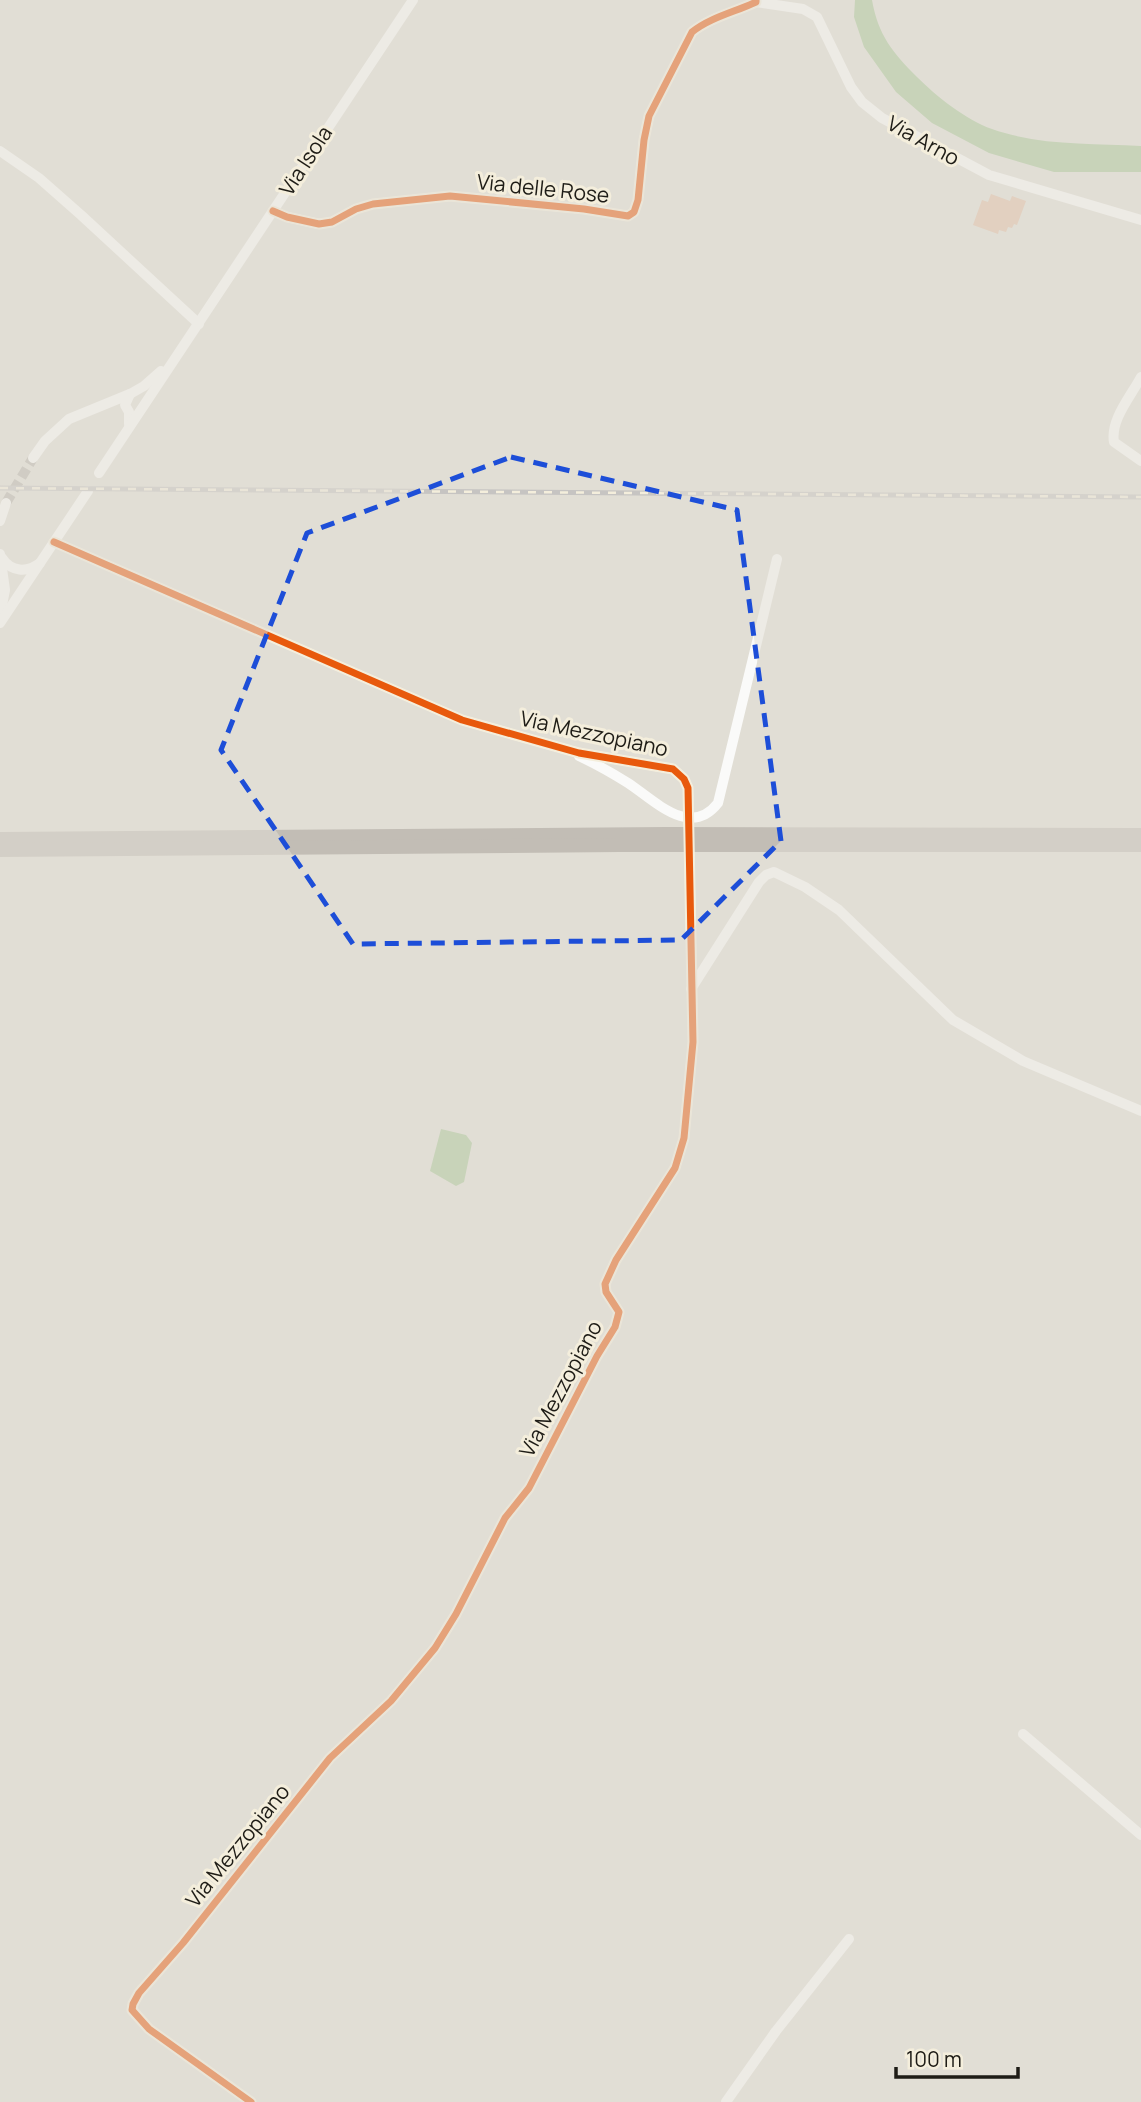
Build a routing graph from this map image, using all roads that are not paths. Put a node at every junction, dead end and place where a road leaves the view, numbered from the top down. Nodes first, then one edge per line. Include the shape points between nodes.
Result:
1 (413, 0) edge
2 (756, 1) edge
3 (0, 150) edge
4 (273, 211) junction
5 (1141, 220) edge
6 (198, 324) junction
7 (176, 356) junction
8 (1141, 377) edge
9 (130, 394) junction
10 (101, 405) junction
11 (134, 411) junction
12 (33, 458) tunnel mouth
13 (1141, 461) edge
14 (99, 473) dead end
15 (88, 491) dead end
16 (6, 503) dead end
17 (0, 521) edge
18 (54, 542) junction
19 (0, 554) edge
20 (777, 559) dead end
21 (26, 575) junction
22 (5, 579) junction
23 (0, 615) edge
24 (0, 623) edge
25 (559, 747) junction
26 (1141, 835) edge
27 (0, 838) edge
28 (1141, 845) edge
29 (0, 850) edge
30 (691, 990) junction
31 (1141, 1111) edge
32 (1023, 1734) dead end
33 (1141, 1835) edge
34 (849, 1939) dead end
35 (251, 2102) edge
36 (726, 2102) edge

1 - 4 street, Via Isola
2 - 4 street, Via delle Rose via 692,32 649,117 638,201 628,216 450,196 373,205 319,224
2 - 5 street, Via Arno via 803,9 817,17 850,86 882,118 989,175
3 - 6 street via 64,200
4 - 6 street, Via Isola
6 - 7 street, Via Isola
7 - 9 street, Via Isola
7 - 11 street, Via Isola
8 - 13 street via 1113,434 1114,442
9 - 10 street, Via Isola
9 - 11 street, Via Isola via 126,402
9 - 11 street via 142,399
10 - 11 street
10 - 12 street, Via Isola via 56,429
11 - 14 street, Via Isola
15 - 18 street
16 - 17 street
18 - 21 street
18 - 25 street, Via Mezzopiano via 462,720
19 - 21 street via 9,566
19 - 22 street
20 - 25 street via 718,803 710,813 693,818 675,814 607,769
21 - 22 street via 10,573
21 - 22 street via 15,586
21 - 24 street
22 - 23 street
25 - 30 street, Via Mezzopiano via 673,769 684,779 688,788
26 - 27 highway
28 - 29 highway
30 - 31 street via 759,882 774,872 839,910 953,1020 1023,1060
30 - 35 street, Via Mezzopiano via 692,1067 681,1152 609,1273 604,1287 619,1317 529,1488 505,1518 435,1648 391,1701 330,1758 133,2004 135,2015 149,2029
32 - 33 street
34 - 36 street

